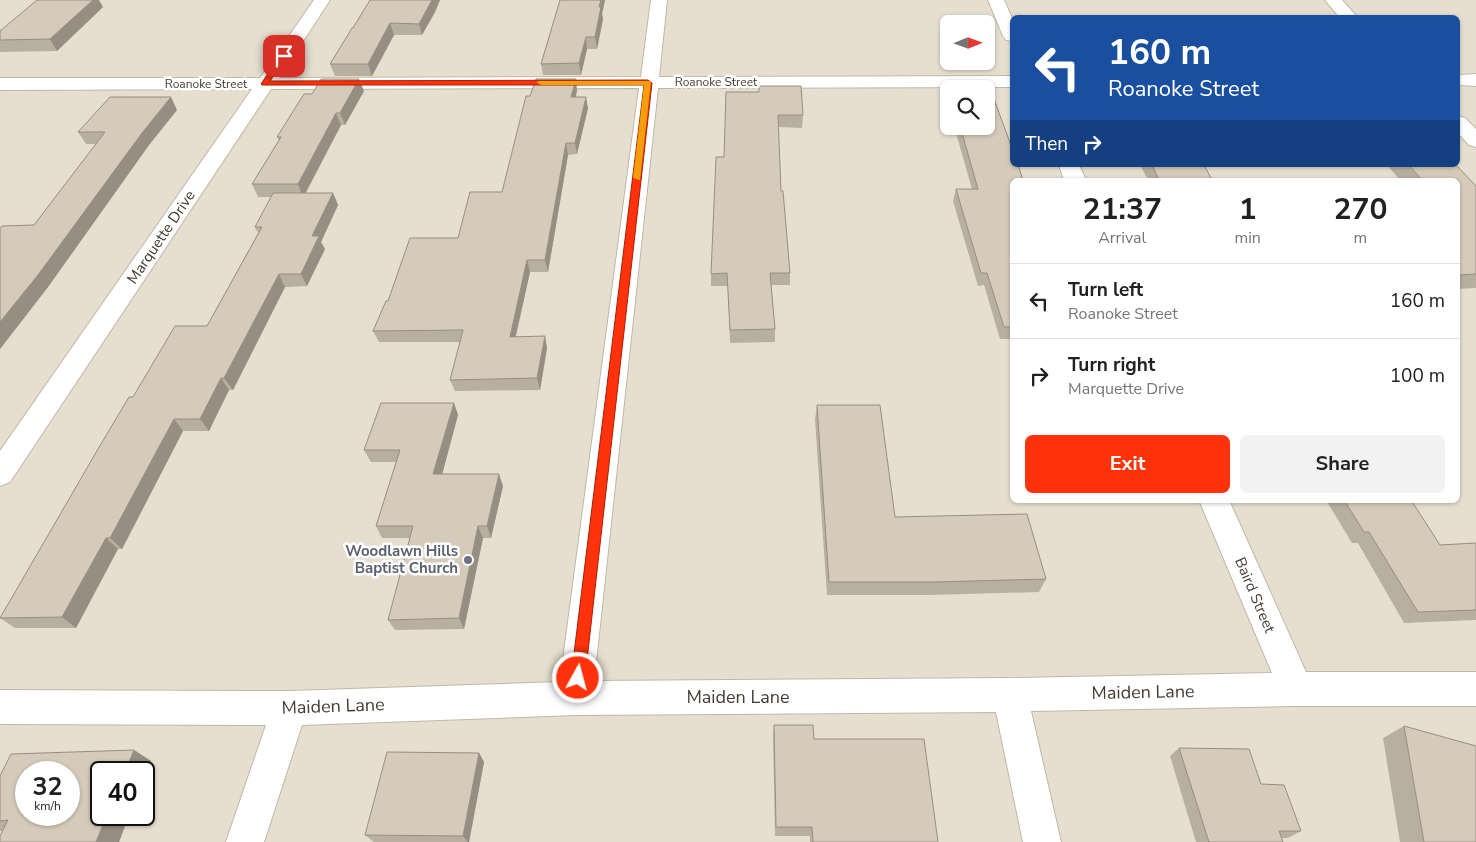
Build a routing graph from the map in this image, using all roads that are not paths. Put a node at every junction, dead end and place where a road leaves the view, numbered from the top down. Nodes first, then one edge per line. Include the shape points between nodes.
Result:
1 (322, 0) edge
2 (659, 0) edge
3 (996, 0) edge
4 (1332, 0) edge
5 (1347, 15) edge
6 (1010, 32) edge
7 (1460, 80) edge
8 (1476, 80) edge
9 (1010, 81) edge
10 (648, 83) junction
11 (0, 84) edge
12 (265, 84) junction
13 (1460, 124) edge
14 (1476, 140) edge
15 (0, 474) edge
16 (1215, 503) edge
17 (1296, 689) junction
18 (1476, 689) edge
19 (1010, 695) junction
20 (575, 698) junction
21 (0, 707) edge
22 (290, 708) junction
23 (245, 842) edge
24 (1042, 842) edge

1 - 12 street, Marquette Drive
2 - 10 street
3 - 6 street
4 - 5 street
7 - 8 street
9 - 10 street, Roanoke Street
10 - 12 street, Roanoke Street
10 - 20 street
11 - 12 street, Roanoke Street
12 - 15 street, Marquette Drive
13 - 14 street
16 - 17 street, Baird Street
17 - 18 street, Maiden Lane
17 - 19 street, Maiden Lane
19 - 20 street, Maiden Lane
19 - 24 street
20 - 22 street, Maiden Lane
21 - 22 street, Maiden Lane
22 - 23 street

